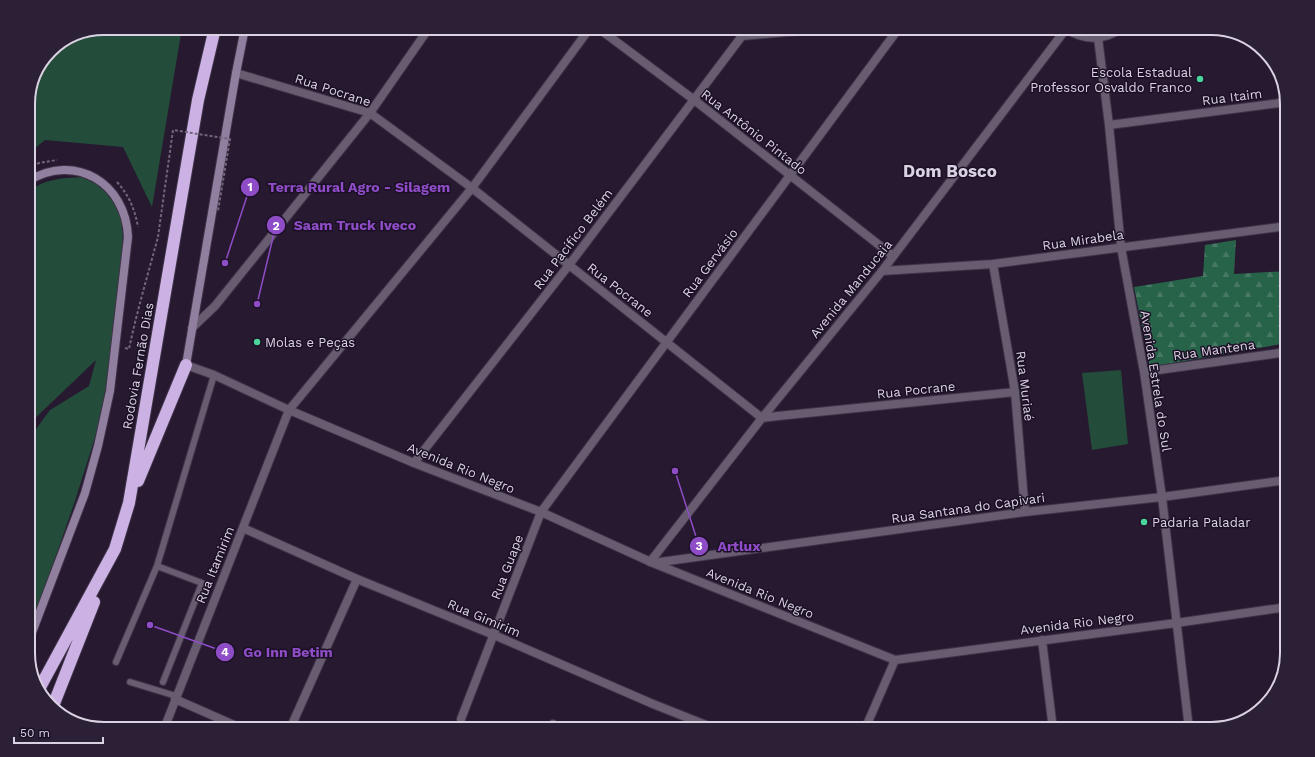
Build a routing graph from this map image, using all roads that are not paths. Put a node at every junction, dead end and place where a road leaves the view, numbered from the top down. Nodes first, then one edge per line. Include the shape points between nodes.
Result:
1 (208, 35) edge
2 (213, 35) edge
3 (244, 35) edge
4 (424, 35) edge
5 (585, 35) edge
6 (607, 35) edge
7 (753, 35) edge
8 (894, 35) edge
9 (1061, 35) edge
10 (1079, 35) edge
11 (1109, 35) edge
12 (742, 36) joint
13 (1098, 38) junction
14 (236, 73) junction
15 (693, 99) junction
16 (198, 100) junction
17 (1280, 103) edge
18 (370, 113) junction
19 (1109, 125) junction
20 (790, 176) junction
21 (35, 177) edge
22 (472, 188) junction
23 (1280, 227) edge
24 (1121, 247) junction
25 (893, 256) junction
26 (993, 264) junction
27 (569, 265) junction
28 (882, 271) junction
29 (192, 328) junction
30 (666, 341) junction
31 (1280, 353) edge
32 (186, 364) junction
33 (1144, 372) junction
34 (214, 375) junction
35 (1015, 392) junction
36 (289, 410) junction
37 (762, 418) junction
38 (414, 463) junction
39 (1280, 481) edge
40 (1162, 497) junction
41 (129, 503) junction
42 (541, 512) junction
43 (1025, 512) junction
44 (243, 528) junction
45 (115, 549) junction
46 (651, 562) junction
47 (157, 566) junction
48 (357, 579) junction
49 (1280, 608) edge
50 (1176, 623) junction
51 (35, 625) edge
52 (494, 635) junction
53 (1042, 640) junction
54 (895, 660) junction
55 (116, 662) dead end
56 (130, 682) dead end
57 (163, 682) dead end
58 (42, 684) edge
59 (176, 697) junction
60 (55, 702) edge
61 (461, 719) dead end
62 (167, 722) edge
63 (228, 722) edge
64 (293, 722) edge
65 (698, 722) edge
66 (868, 722) edge
67 (1052, 722) edge
68 (1188, 722) edge

1 - 16 highway
2 - 16 highway, Rodovia Fernão Dias
3 - 14 main road
4 - 18 street
5 - 22 street, Rua Itamirim
6 - 15 street, Rua Antônio Pintado
7 - 12 street
8 - 20 street, Rua Gervásio
9 - 25 street, Avenida Manducaia
10 - 13 street
11 - 13 street
12 - 15 street, Rua Pacífico Belém
13 - 19 street, Avenida Estrela do Sul
14 - 18 street, Rua Pocrane
14 - 29 main road
15 - 20 street, Rua Antônio Pintado
15 - 27 street, Rua Pacífico Belém
16 - 41 highway, Rodovia Fernão Dias
17 - 19 street, Rua Itaim
18 - 22 street, Rua Pocrane
18 - 29 street via 215,306
19 - 24 street, Avenida Estrela do Sul
20 - 25 street, Rua Antônio Pintado
20 - 30 street, Rua Gervásio
21 - 51 main road via 59,170 79,172 97,179 121,204 126,217 128,236 110,391 98,446 85,493
22 - 27 street, Rua Pocrane
22 - 36 street, Rua Itamirim
23 - 24 street, Rua Mirabela
24 - 26 street, Rua Mirabela
24 - 33 street, Avenida Estrela do Sul
25 - 28 street, Avenida Manducaia
26 - 28 street, Rua Mirabela
26 - 35 street, Rua Muriaé
27 - 30 street, Rua Pocrane
27 - 38 street, Rua Pacífico Belém
28 - 37 street, Avenida Manducaia
29 - 32 main road
30 - 37 street, Rua Pocrane
30 - 42 street, Rua Gervásio
31 - 33 street, Rua Mantena
32 - 34 street, Avenida Rio Negro
32 - 41 highway
33 - 40 street, Avenida Estrela do Sul
34 - 36 street, Avenida Rio Negro
34 - 47 lane
35 - 37 street, Rua Pocrane
35 - 43 street, Rua Muriaé
36 - 38 street, Avenida Rio Negro
36 - 44 street, Rua Itamirim
37 - 46 street, Avenida Manducaia
38 - 42 street, Avenida Rio Negro
39 - 40 street, Rua Santana do Capivari
40 - 43 street, Rua Santana do Capivari
40 - 50 street, Avenida Estrela do Sul
41 - 45 highway, Rodovia Fernão Dias
42 - 46 street, Avenida Rio Negro
42 - 52 street, Rua Guape
43 - 46 street, Rua Santana do Capivari
44 - 48 street, Rua Gimirim
44 - 59 street, Rua Itamirim
45 - 58 highway, Rodovia Fernão Dias
45 - 60 highway
46 - 54 street, Avenida Rio Negro
47 - 55 lane
47 - 57 lane via 202,583
48 - 52 street, Rua Gimirim
48 - 64 street
49 - 50 street, Avenida Rio Negro
50 - 53 street, Avenida Rio Negro
50 - 68 street, Avenida Estrela do Sul
52 - 61 street, Rua Guape
52 - 65 street, Rua Gimirim
53 - 54 street, Avenida Rio Negro
53 - 67 street
54 - 66 street
56 - 59 lane
59 - 62 street, Rua Itamirim
59 - 63 street

